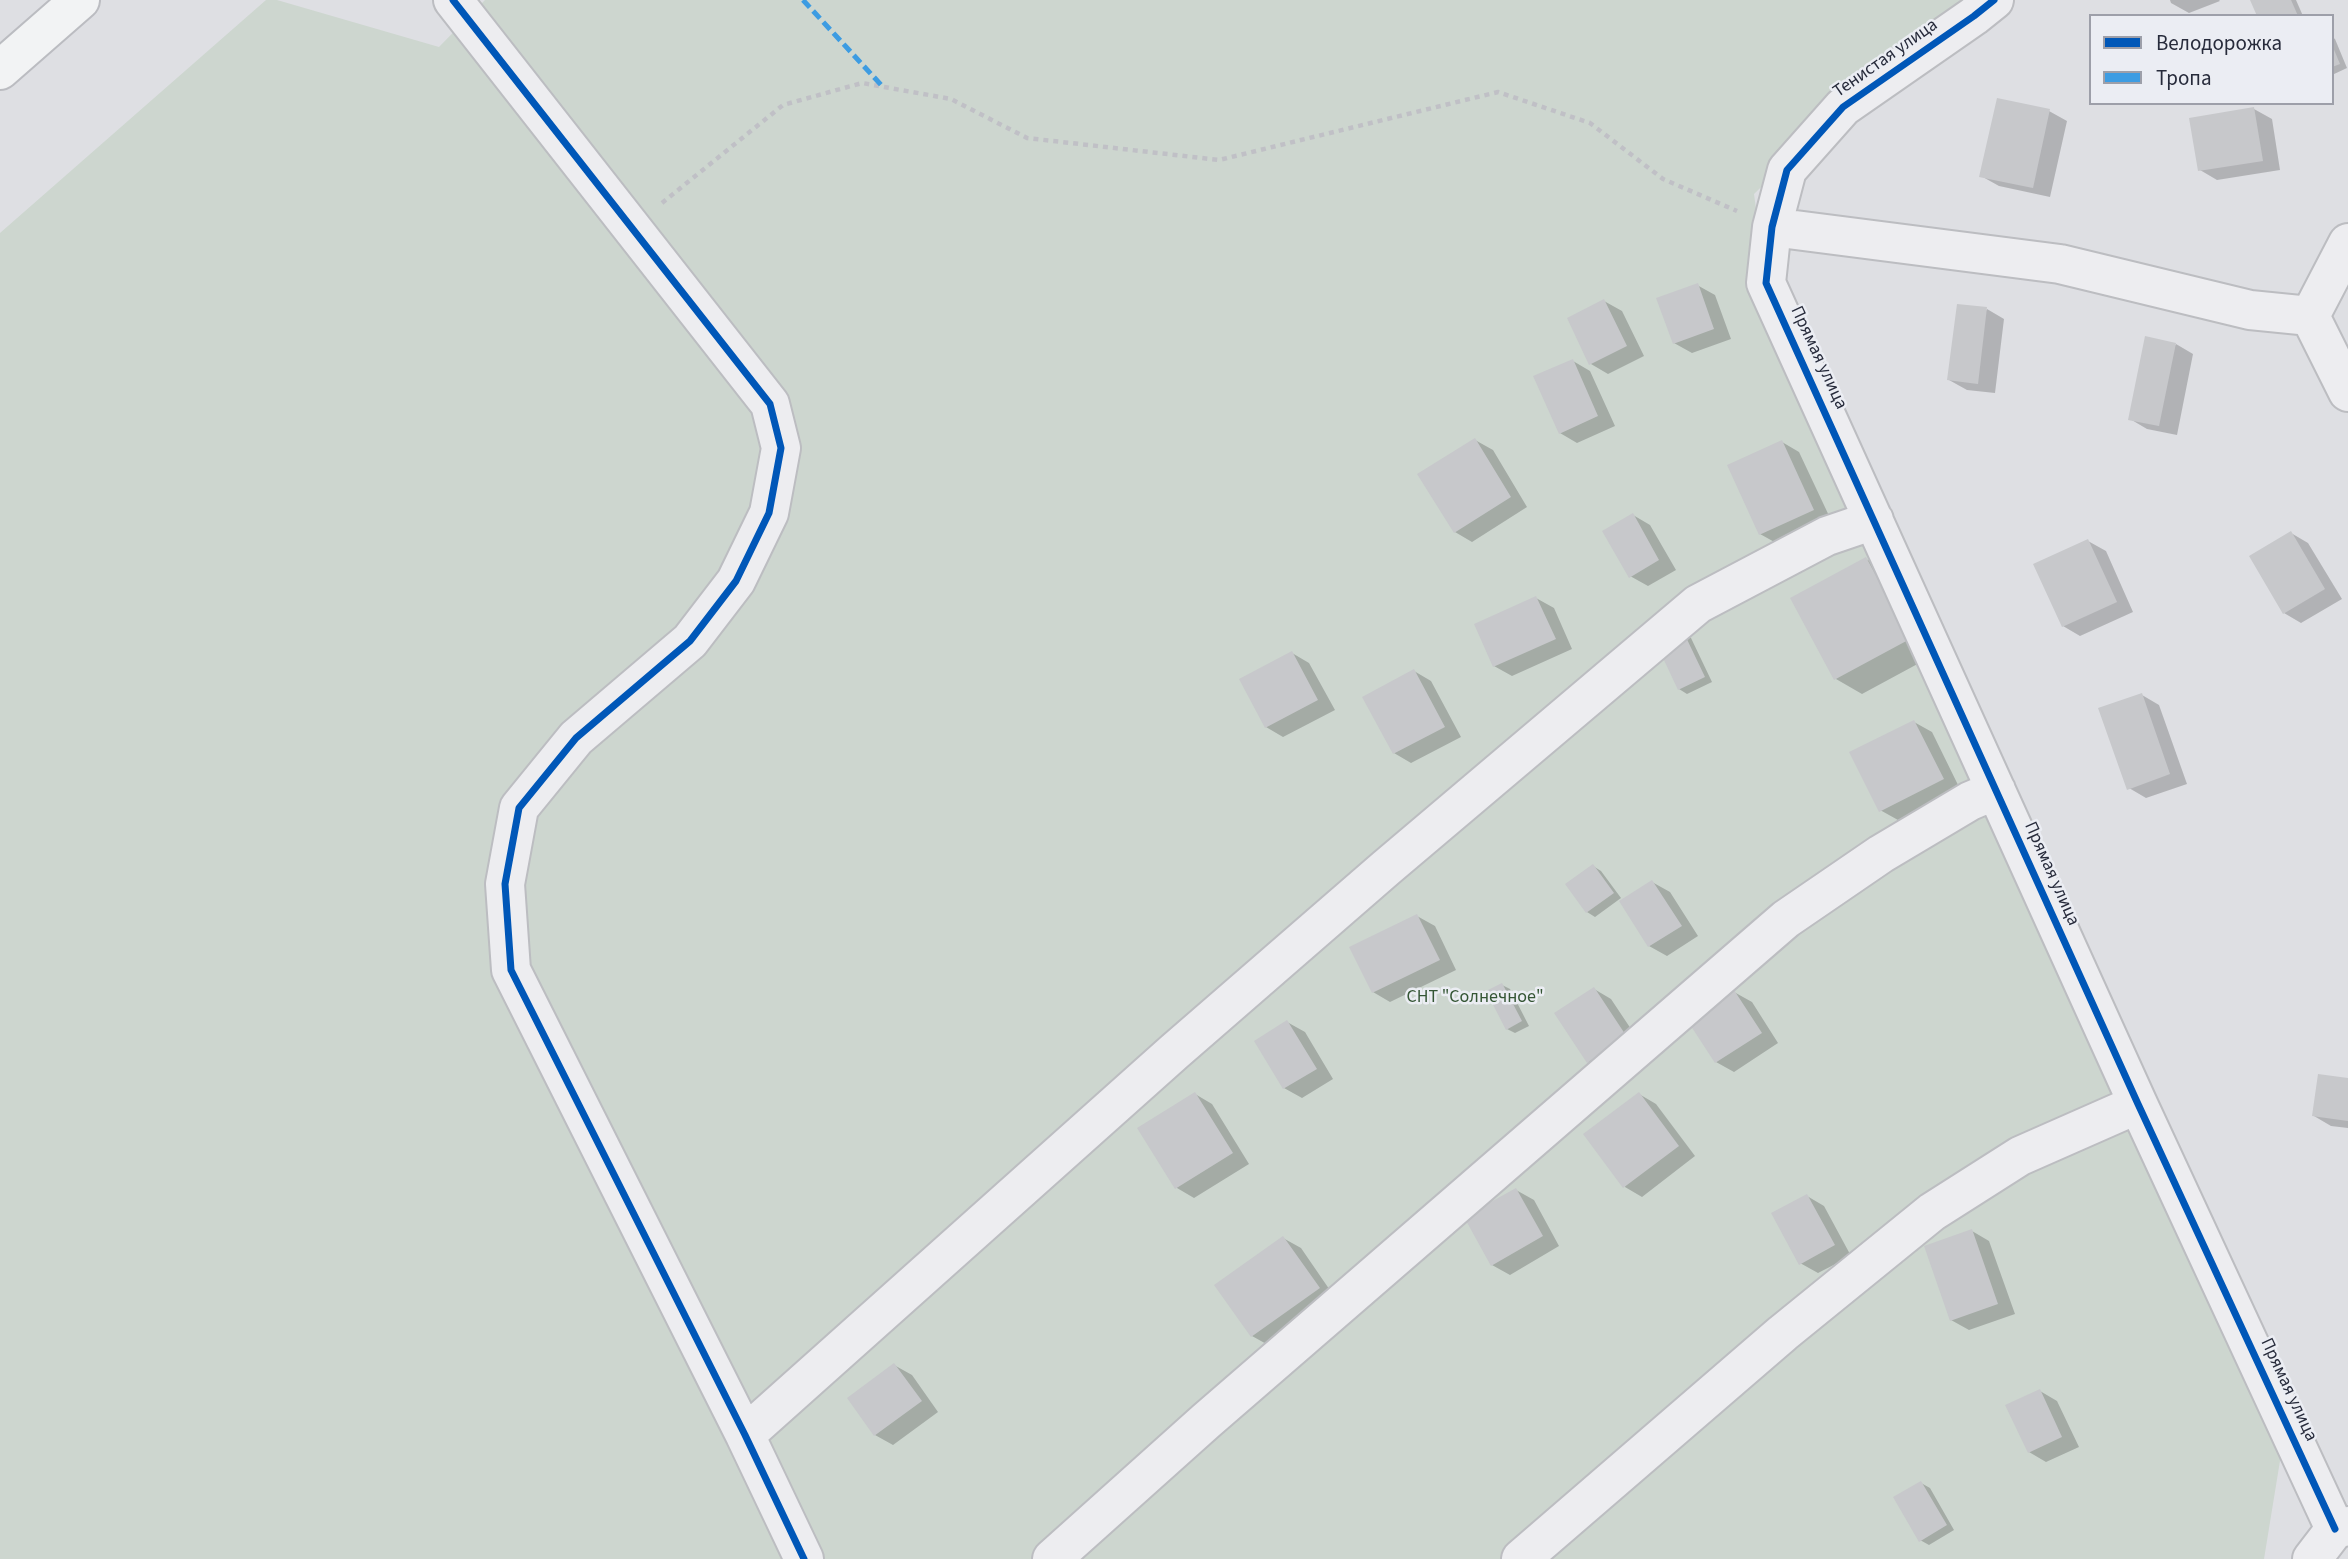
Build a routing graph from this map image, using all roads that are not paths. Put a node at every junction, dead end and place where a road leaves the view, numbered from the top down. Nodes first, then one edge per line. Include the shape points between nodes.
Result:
1 (80, 0) edge
2 (453, 0) edge
3 (1994, 0) edge
4 (0, 70) edge
5 (1772, 227) junction
6 (2348, 243) edge
7 (2310, 316) junction
8 (2348, 392) edge
9 (1874, 520) junction
10 (1996, 790) junction
11 (2138, 1104) junction
12 (746, 1435) junction
13 (2342, 1527) edge
14 (804, 1559) edge
15 (1052, 1559) edge
16 (1521, 1559) edge
17 (2312, 1559) edge

1 - 4 main road
2 - 12 street via 770,404 781,447 769,513 736,582 690,641 576,738 519,808 505,884 511,970
3 - 5 street, Тенистая улица via 1843,107 1787,170
5 - 7 street via 2060,264 2250,310
5 - 9 street, Прямая улица via 1766,283
6 - 7 street
7 - 8 street
9 - 10 street, Прямая улица
9 - 12 street via 1827,536 1698,604 1174,1052
10 - 11 street, Прямая улица
10 - 15 street via 1881,854 1786,919
11 - 13 street, Прямая улица
11 - 16 street via 2020,1156 1932,1212 1763,1350
12 - 14 street
13 - 17 street

